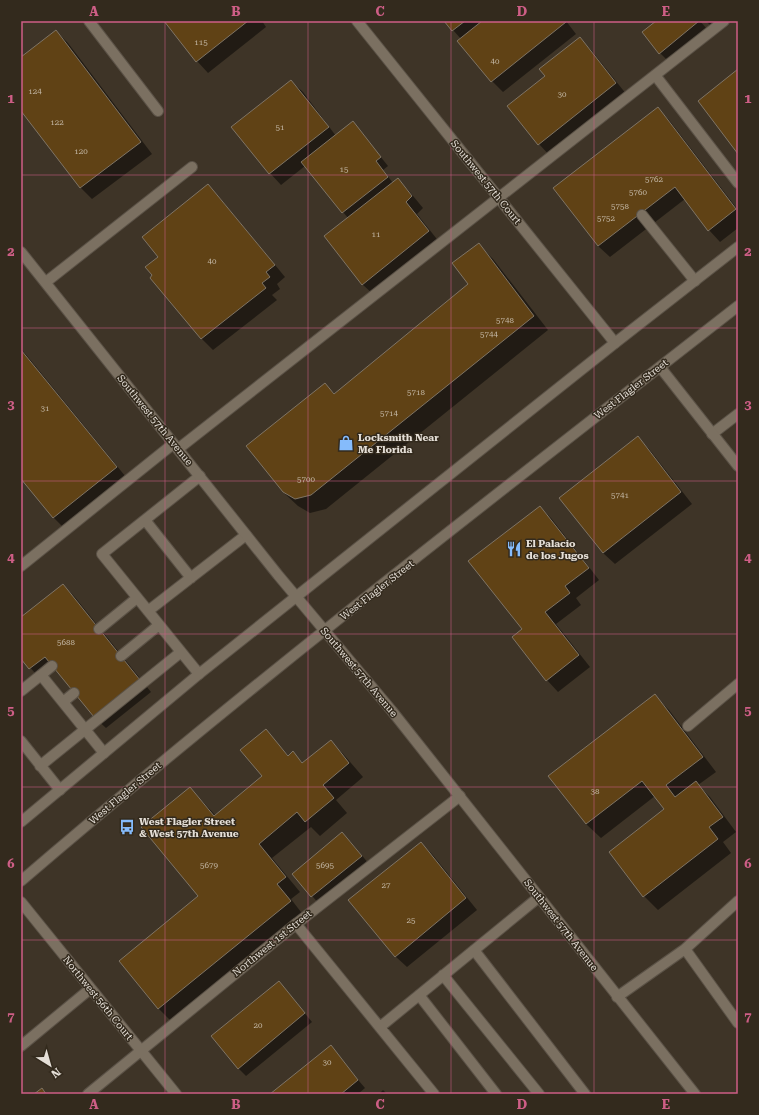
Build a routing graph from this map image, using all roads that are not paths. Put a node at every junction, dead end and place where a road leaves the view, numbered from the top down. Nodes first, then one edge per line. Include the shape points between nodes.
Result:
1 (89, 21) edge
2 (357, 21) edge
3 (724, 21) edge
4 (655, 74) junction
5 (158, 110) dead end
6 (192, 167) dead end
7 (738, 183) edge
8 (499, 199) junction
9 (642, 215) dead end
10 (738, 247) edge
11 (21, 252) edge
12 (695, 281) junction
13 (46, 282) junction
14 (738, 306) edge
15 (615, 343) junction
16 (660, 367) junction
17 (738, 414) edge
18 (712, 434) junction
19 (176, 446) junction
20 (738, 466) edge
21 (200, 476) junction
22 (145, 520) junction
23 (246, 535) junction
24 (21, 566) edge
25 (191, 578) junction
26 (297, 596) junction
27 (137, 598) junction
28 (148, 611) junction
29 (159, 625) junction
30 (100, 629) dead end
31 (325, 630) junction
32 (181, 652) junction
33 (121, 656) dead end
34 (52, 666) dead end
35 (199, 674) junction
36 (41, 675) junction
37 (738, 684) edge
38 (21, 691) edge
39 (74, 693) dead end
40 (63, 702) junction
41 (688, 726) dead end
42 (85, 729) junction
43 (21, 741) edge
44 (104, 753) junction
45 (40, 766) junction
46 (60, 790) junction
47 (460, 796) junction
48 (21, 822) edge
49 (21, 881) edge
50 (539, 897) junction
51 (738, 900) edge
52 (21, 902) edge
53 (296, 924) junction
54 (685, 949) junction
55 (474, 950) junction
56 (443, 975) junction
57 (90, 989) junction
58 (419, 995) junction
59 (617, 997) junction
60 (738, 1023) edge
61 (380, 1027) junction
62 (21, 1046) edge
63 (141, 1050) junction
64 (88, 1094) edge
65 (176, 1094) edge
66 (434, 1094) edge
67 (496, 1094) edge
68 (539, 1094) edge
69 (585, 1094) edge
70 (695, 1094) edge

1 - 5 main road
2 - 8 main road, Southwest 57th Court
3 - 4 main road
4 - 7 main road
4 - 8 main road
6 - 13 main road
8 - 15 main road, Southwest 57th Court
8 - 19 main road
9 - 12 main road
10 - 12 main road
11 - 13 main road, Southwest 57th Avenue
12 - 15 main road
13 - 19 main road, Southwest 57th Avenue
14 - 16 main road, West Flagler Street
15 - 26 main road
16 - 18 main road
16 - 31 main road, West Flagler Street
17 - 18 main road
18 - 20 main road
19 - 21 main road, Southwest 57th Avenue
19 - 24 main road
21 - 22 main road
21 - 23 main road, Southwest 57th Avenue
22 - 25 main road
22 - 27 main road via 102,554
23 - 25 main road
23 - 26 main road, Southwest 57th Avenue
25 - 28 main road
26 - 31 main road, Southwest 57th Avenue
26 - 35 main road
27 - 28 main road
27 - 30 main road
28 - 29 main road
29 - 32 main road
29 - 33 main road
31 - 47 main road, Southwest 57th Avenue
31 - 49 main road, West Flagler Street
32 - 35 main road
32 - 42 main road
34 - 36 main road
35 - 44 main road
36 - 38 main road
36 - 40 main road
37 - 41 main road
39 - 40 main road
40 - 42 main road
42 - 44 main road
42 - 45 main road
43 - 45 main road
44 - 46 main road
45 - 46 main road
46 - 48 main road
47 - 50 main road, Southwest 57th Avenue
47 - 53 main road, Northwest 1st Street
50 - 55 main road
50 - 59 main road, Southwest 57th Avenue
51 - 54 main road
52 - 57 main road, Northwest 56th Court
53 - 61 main road
53 - 63 main road, Northwest 1st Street
54 - 59 main road
54 - 60 main road
55 - 56 main road
55 - 69 main road
56 - 58 main road
56 - 68 main road
57 - 62 main road
57 - 63 main road, Northwest 56th Court
58 - 61 main road
58 - 67 main road
59 - 70 main road, Southwest 57th Avenue
61 - 66 main road
63 - 64 main road, Northwest 1st Street
63 - 65 main road, Northwest 56th Court

